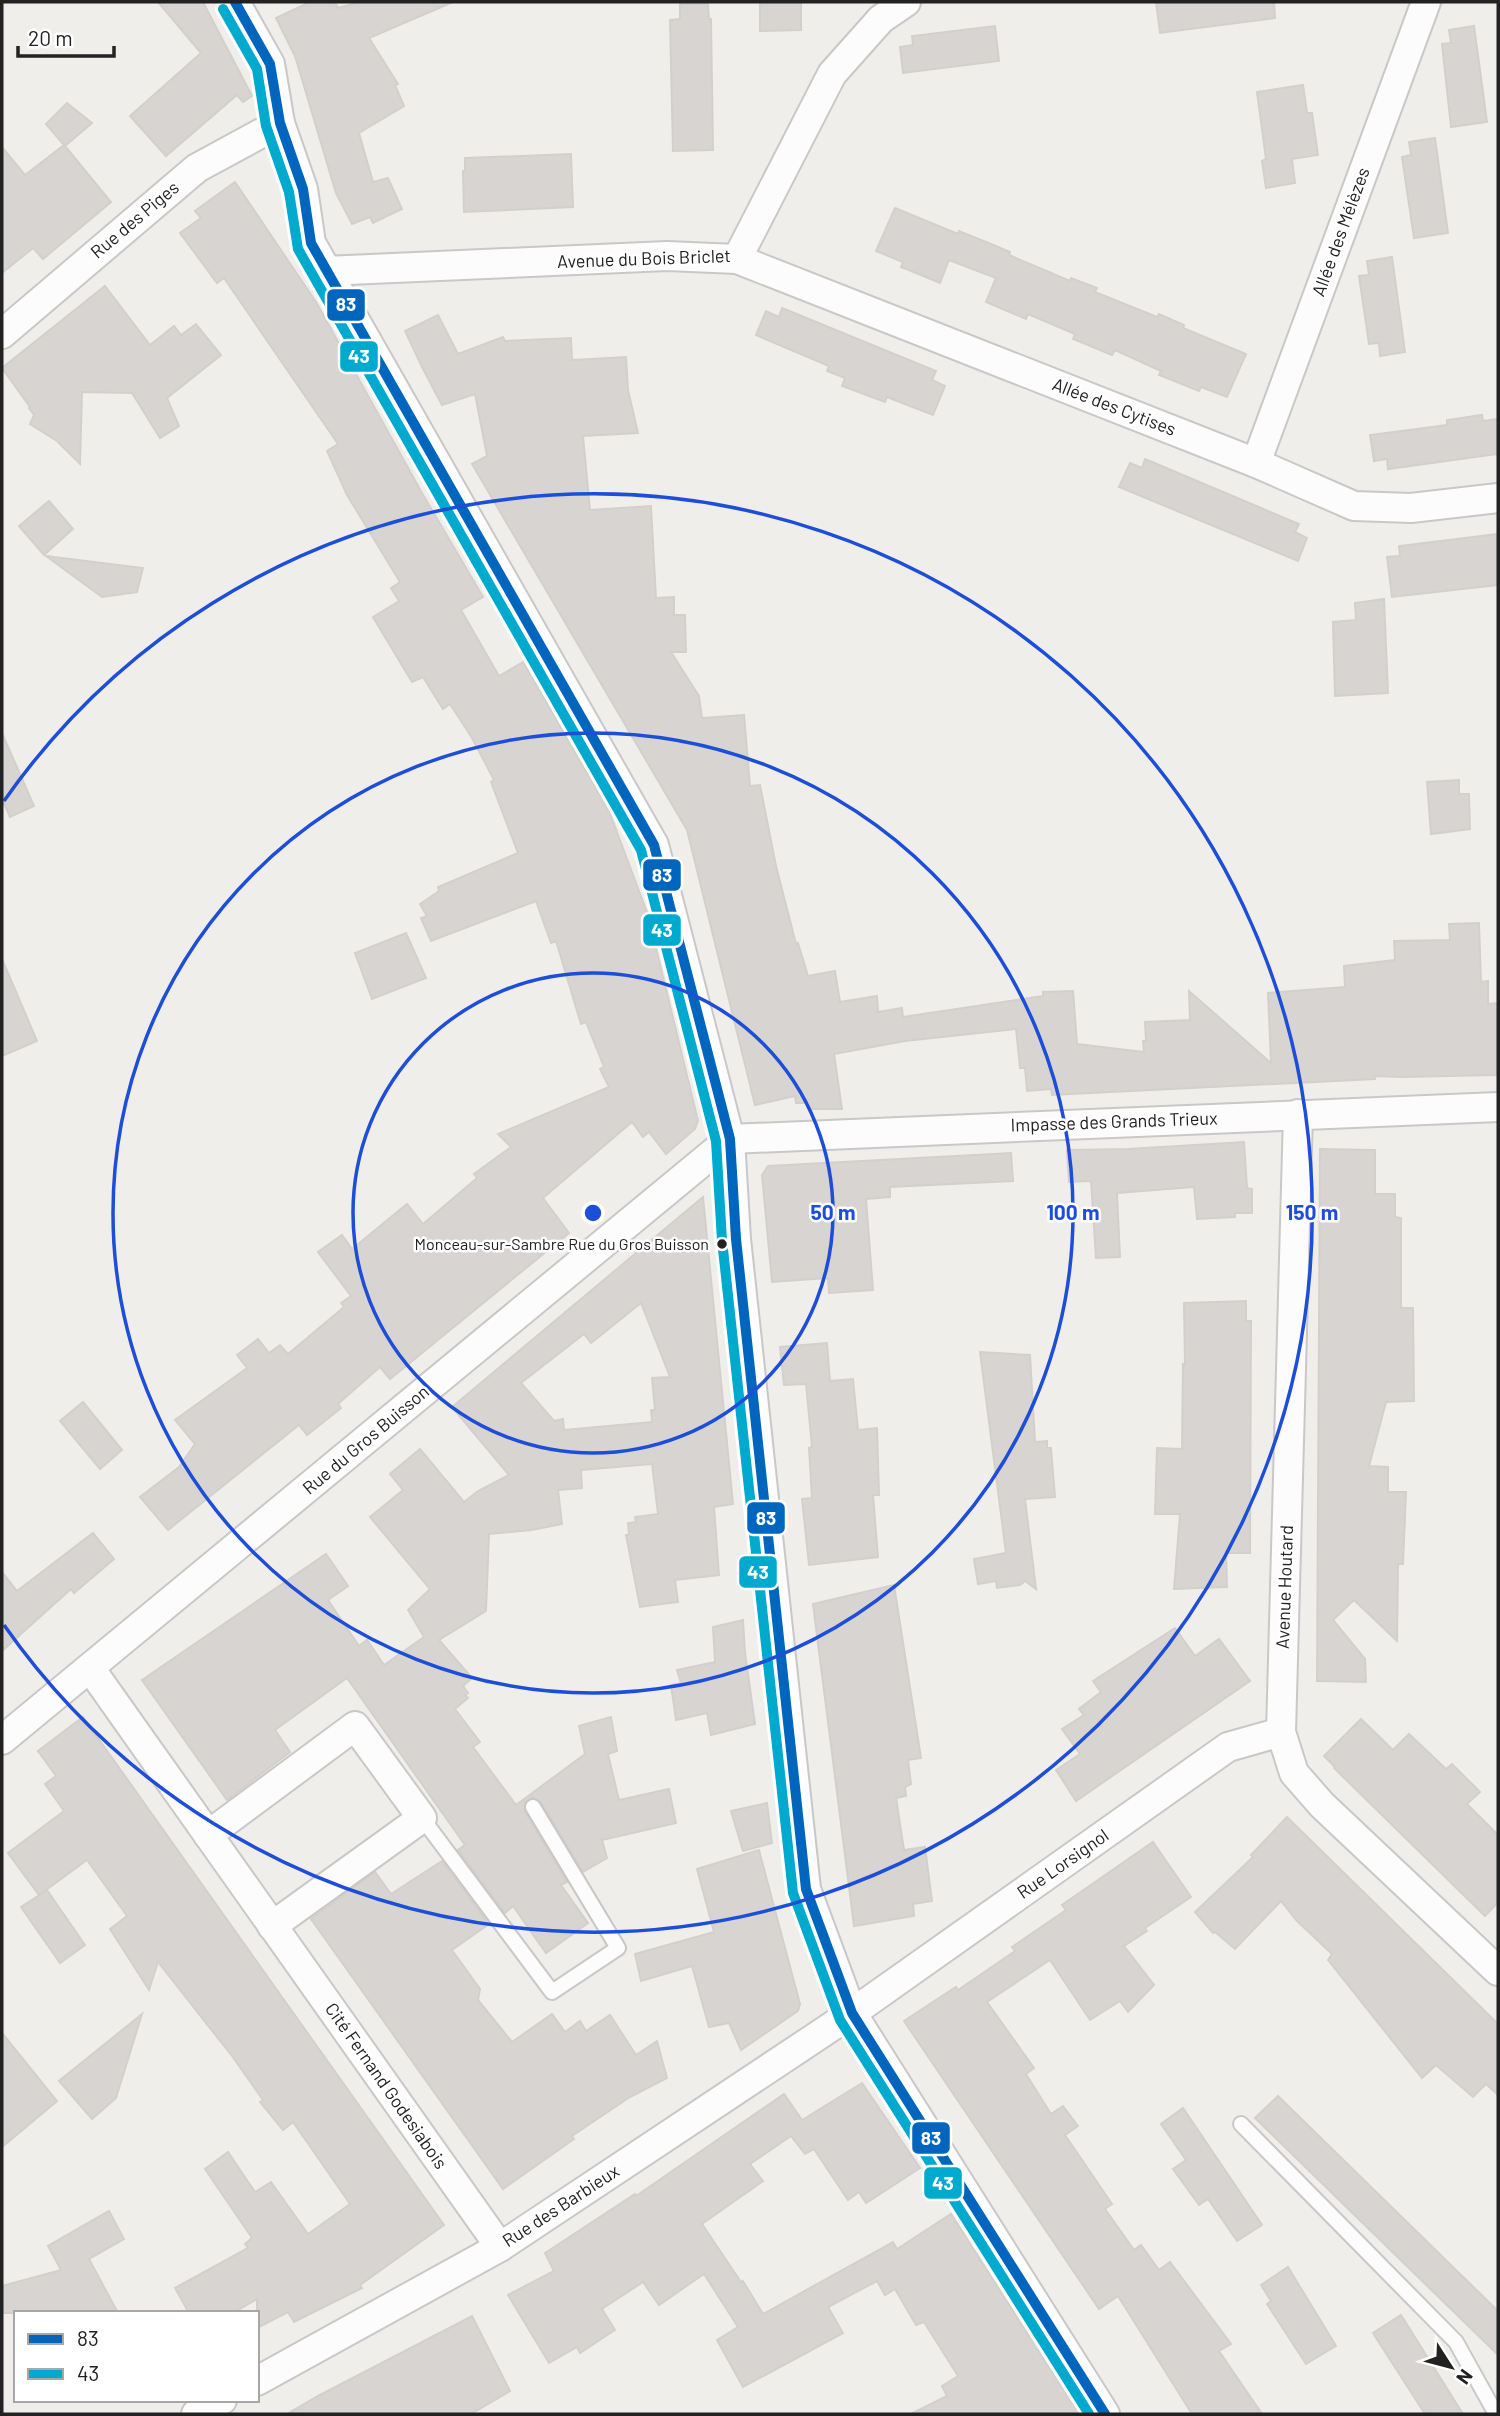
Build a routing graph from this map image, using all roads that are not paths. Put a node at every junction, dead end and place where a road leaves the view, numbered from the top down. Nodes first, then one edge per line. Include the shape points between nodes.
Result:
1 (235, 2) edge
2 (906, 2) edge
3 (1426, 2) edge
4 (281, 123) junction
5 (737, 259) junction
6 (325, 271) junction
7 (2, 334) edge
8 (1256, 463) junction
9 (1498, 498) edge
10 (1498, 1107) edge
11 (1298, 1114) junction
12 (730, 1139) junction
13 (90, 1668) junction
14 (1281, 1732) junction
15 (2, 1740) edge
16 (533, 1808) dead end
17 (422, 1818) junction
18 (208, 1835) junction
19 (272, 1926) junction
20 (1498, 1971) edge
21 (852, 2013) junction
22 (1241, 2124) dead end
23 (500, 2247) junction
24 (259, 2380) edge
25 (218, 2402) edge
26 (196, 2414) edge
27 (1105, 2414) edge
28 (1496, 2414) edge

1 - 4 street via 270,64
2 - 5 street, Avenue du Bois Briclet via 881,19 832,74
3 - 8 street, Allée des Mélèzes
4 - 6 street via 303,189 311,243
4 - 7 street, Rue des Piges via 197,168
5 - 6 street, Avenue du Bois Briclet via 667,256
5 - 8 street, Allée des Cytises
6 - 12 street via 654,845
8 - 9 street, Allée des Cytises via 1354,506 1411,508
10 - 11 street, Impasse des Grands Trieux
11 - 12 street, Impasse des Grands Trieux
11 - 14 street, Avenue Houtard
12 - 13 street, Rue du Gros Buisson
12 - 21 street via 736,1239 806,1889
13 - 15 street, Rue du Gros Buisson
13 - 18 street, Cité Fernand Godesiabois
14 - 20 street, Avenue Houtard via 1294,1773 1322,1805
14 - 21 street, Rue Lorsignol via 1228,1747
16 - 17 lane via 618,1948 552,1992
17 - 18 street via 355,1726
17 - 19 street
18 - 19 street, Cité Fernand Godesiabois
19 - 23 street, Cité Fernand Godesiabois
21 - 23 street, Rue des Barbieux
21 - 27 street
22 - 28 lane via 1456,2342
23 - 24 street, Rue des Barbieux
25 - 26 street

